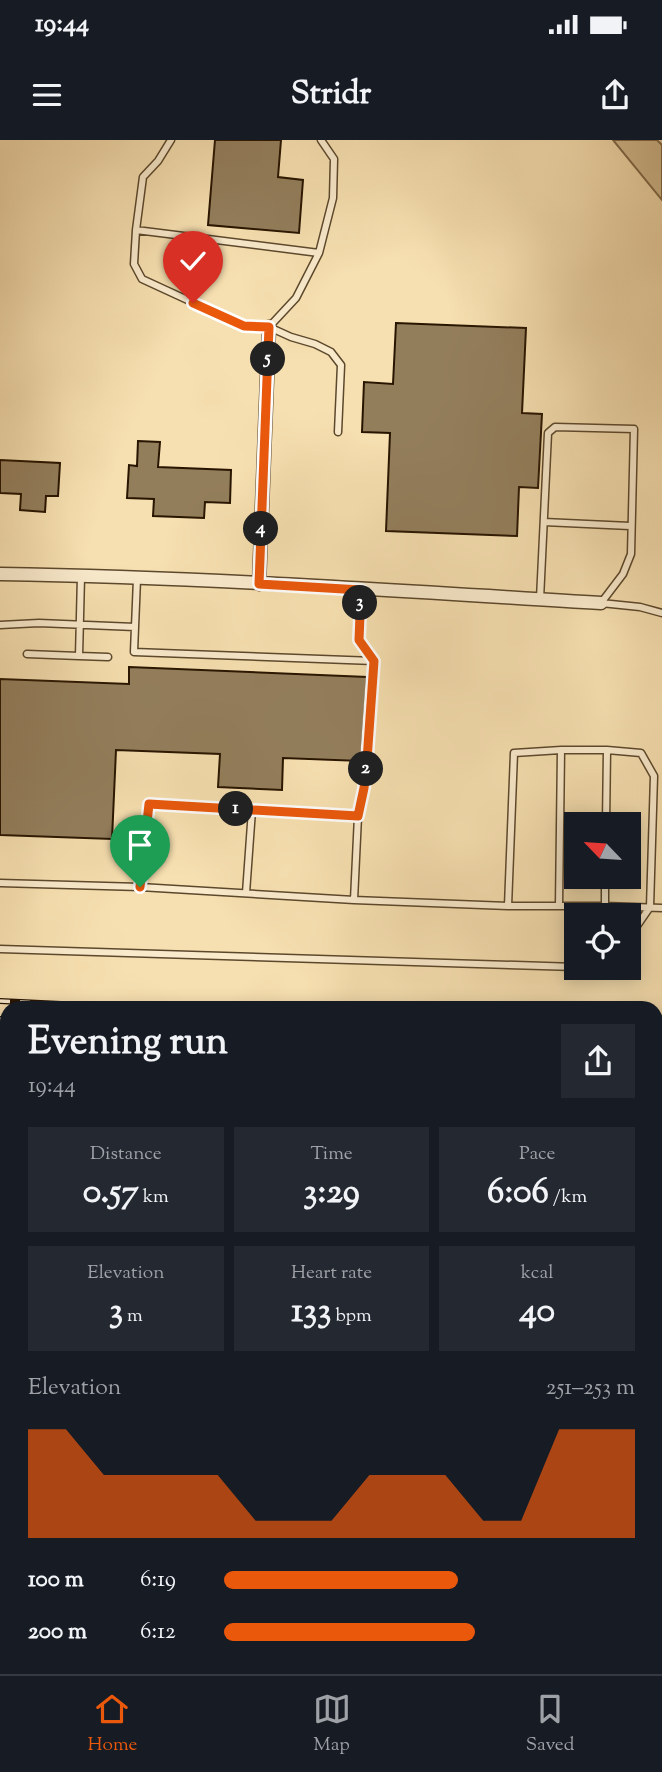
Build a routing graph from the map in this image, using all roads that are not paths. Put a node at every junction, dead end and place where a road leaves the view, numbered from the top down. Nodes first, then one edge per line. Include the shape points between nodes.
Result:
1 (171, 140) edge
2 (321, 140) edge
3 (136, 230) junction
4 (319, 253) junction
5 (269, 327) junction
6 (338, 432) dead end
7 (544, 522) junction
8 (630, 526) junction
9 (0, 575) edge
10 (81, 576) junction
11 (137, 579) junction
12 (259, 584) junction
13 (361, 590) junction
14 (540, 599) junction
15 (601, 603) junction
16 (662, 613) edge
17 (0, 625) edge
18 (80, 625) junction
19 (135, 626) junction
20 (27, 654) dead end
21 (79, 656) junction
22 (108, 657) dead end
23 (374, 661) junction
24 (561, 750) junction
25 (607, 750) junction
26 (252, 810) junction
27 (606, 812) edge
28 (358, 816) junction
29 (0, 883) edge
30 (140, 887) junction
31 (246, 894) junction
32 (354, 900) junction
33 (508, 906) junction
34 (559, 906) junction
35 (564, 906) edge
36 (641, 907) edge
37 (650, 907) junction
38 (662, 908) edge
39 (641, 920) edge
40 (0, 949) edge
41 (564, 967) edge

1 - 3 lane via 142,177
2 - 4 lane via 334,159 332,198
3 - 4 lane
3 - 5 lane via 134,264 142,279 244,326
4 - 5 lane via 296,298
5 - 6 lane via 331,352 341,365
5 - 12 street
7 - 8 lane
7 - 8 lane via 548,433 555,427 634,429
7 - 14 lane
8 - 15 lane via 631,554 623,574
9 - 10 street
10 - 11 street
10 - 18 lane
11 - 12 street
11 - 19 lane
12 - 13 street
13 - 14 street
13 - 23 lane via 359,640
14 - 15 street
15 - 16 lane
17 - 18 lane
18 - 19 lane
18 - 21 lane
19 - 23 lane via 134,652
20 - 21 lane
21 - 22 lane
23 - 28 lane
24 - 25 lane
24 - 33 lane via 514,753
24 - 34 lane
25 - 27 lane
25 - 37 lane via 641,753 654,776
26 - 28 lane
26 - 30 lane via 149,804
26 - 31 lane
28 - 32 lane
29 - 30 lane
30 - 31 lane
31 - 32 lane
32 - 33 lane
33 - 34 lane
34 - 35 lane
36 - 37 lane
37 - 38 lane
37 - 39 lane
40 - 41 lane

